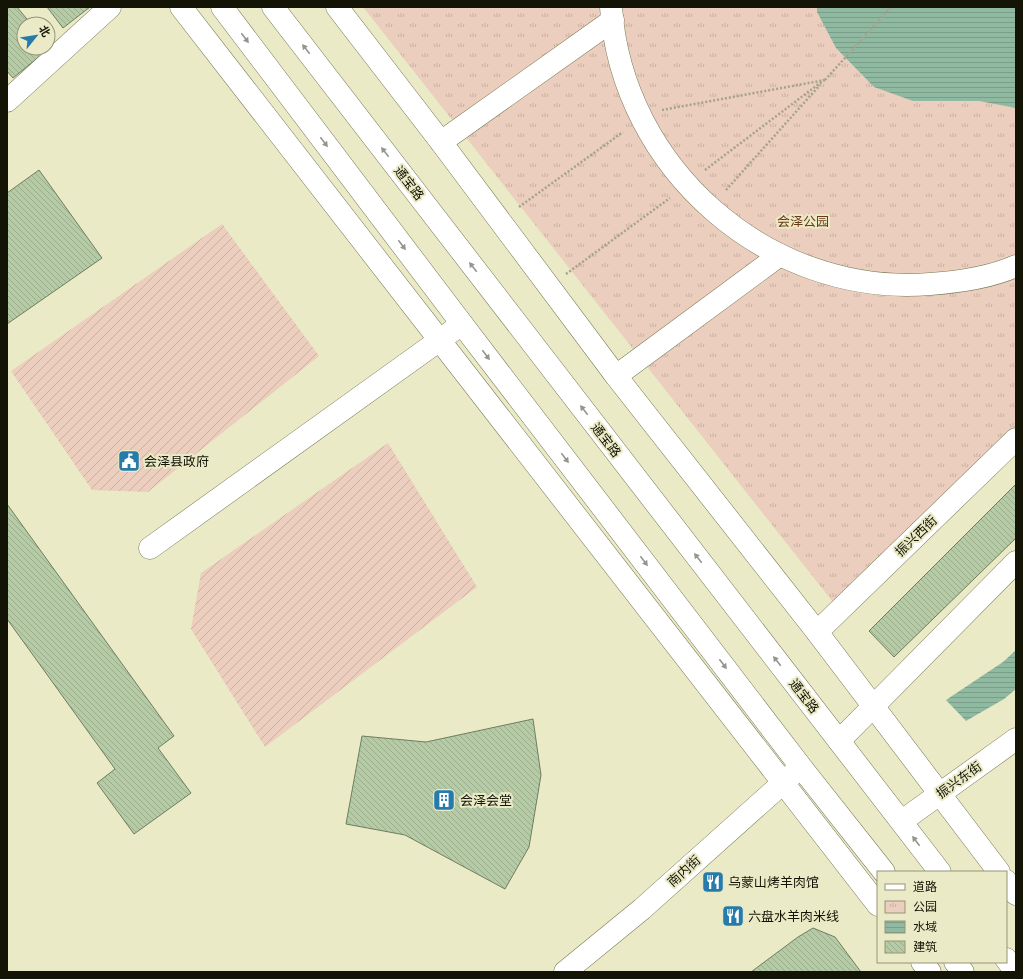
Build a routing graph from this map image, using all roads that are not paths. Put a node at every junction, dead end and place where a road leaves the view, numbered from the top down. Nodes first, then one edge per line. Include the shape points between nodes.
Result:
1 (110, 7) edge
2 (181, 7) edge
3 (222, 7) edge
4 (273, 7) edge
5 (337, 7) edge
6 (612, 14) edge
7 (7, 101) edge
8 (441, 142) junction
9 (780, 255) junction
10 (1016, 266) edge
11 (462, 324) junction
12 (439, 340) junction
13 (616, 376) junction
14 (1016, 439) edge
15 (150, 548) dead end
16 (1016, 562) edge
17 (817, 632) junction
18 (873, 706) junction
19 (1016, 739) edge
20 (839, 741) junction
21 (801, 767) junction
22 (783, 783) junction
23 (940, 794) junction
24 (902, 821) junction
25 (883, 871) edge
26 (939, 871) edge
27 (998, 871) edge
28 (1007, 882) edge
29 (1016, 894) edge
30 (877, 904) edge
31 (1007, 960) edge
32 (923, 963) edge
33 (956, 963) edge
34 (565, 972) edge
35 (930, 972) edge
36 (963, 972) edge
37 (1016, 972) edge

1 - 7 street
2 - 12 street
3 -> 11 street
20 -> 4 street, 通宝路
5 - 8 street
6 - 8 street
6 - 9 street via 624,72 635,103 666,160 710,208 734,228
8 - 13 street
9 - 10 street via 821,272 852,280 917,286 981,277
9 - 13 street
11 - 12 street
11 -> 21 street
12 - 15 street
12 - 22 street
13 - 17 street
14 - 17 street, 振兴西街
16 - 18 street
17 - 18 street
18 - 20 street
18 - 23 street
19 - 23 street, 振兴东街
20 - 24 street, 通宝路
21 - 22 street, 南内街
21 - 25 street
22 - 30 street
22 - 34 street, 南内街 via 642,909
23 - 24 street, 振兴东街
23 - 27 street
26 -> 24 street, 通宝路
28 - 29 street
31 - 37 street
32 - 35 street
33 - 36 street

